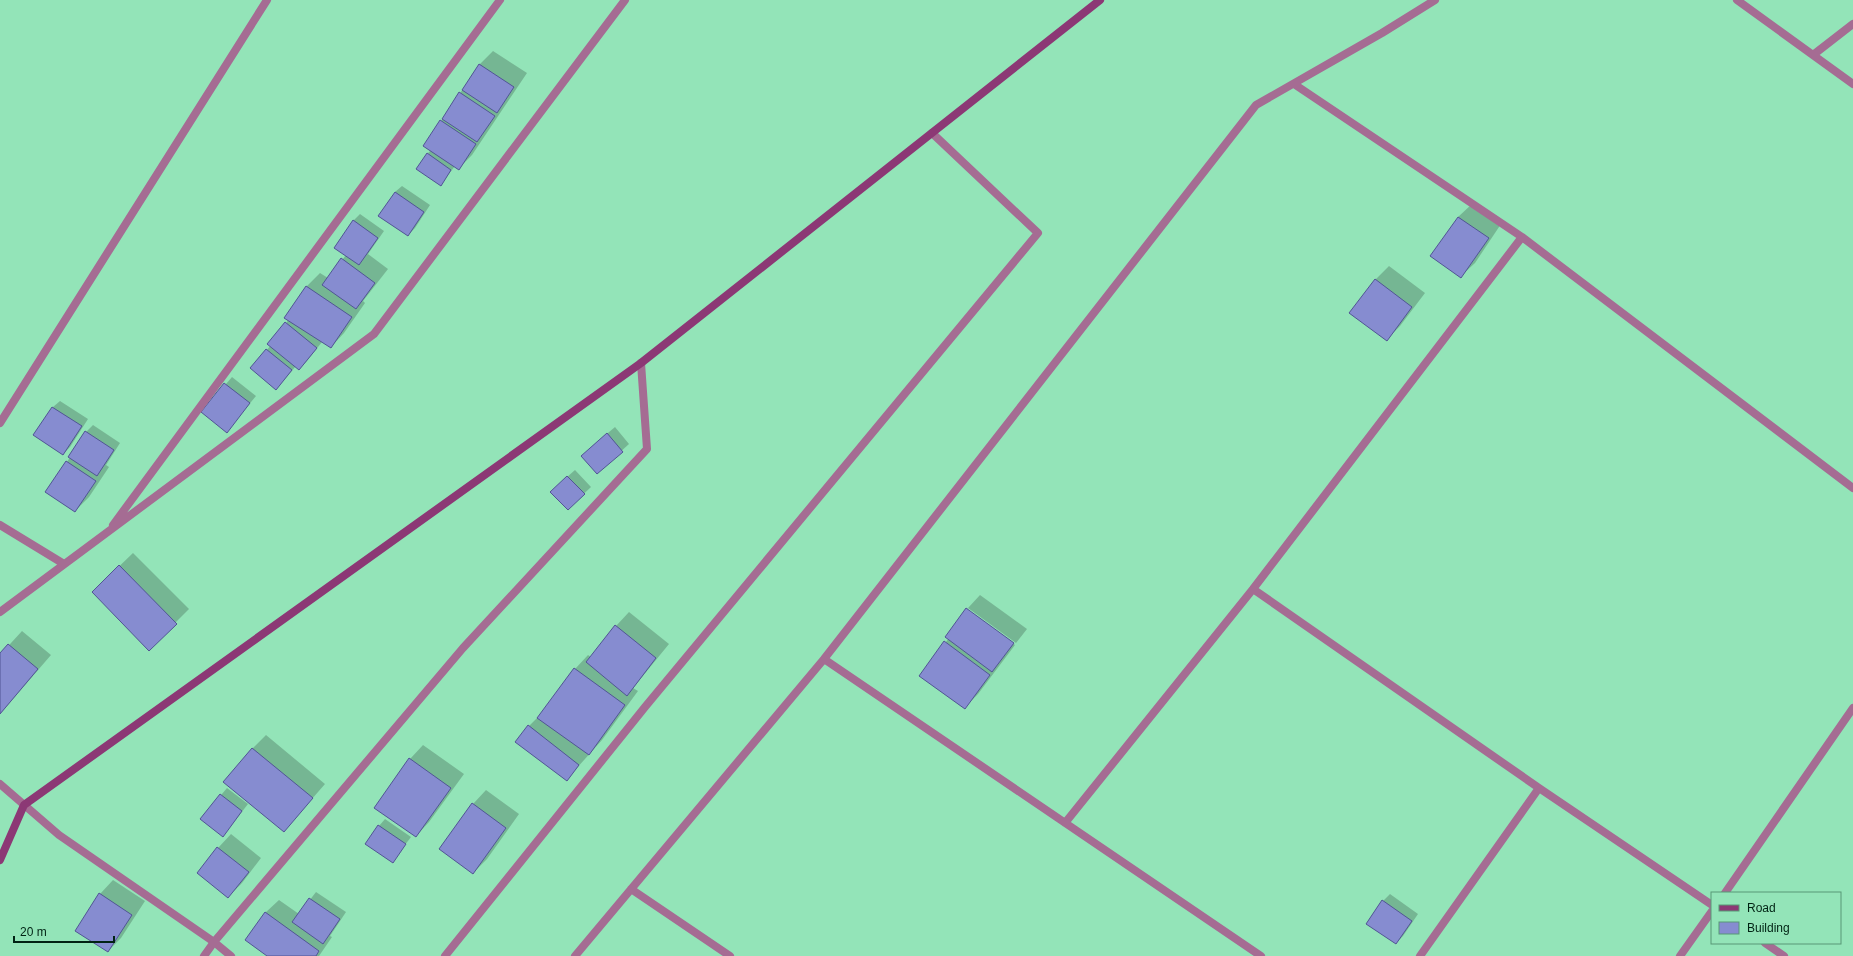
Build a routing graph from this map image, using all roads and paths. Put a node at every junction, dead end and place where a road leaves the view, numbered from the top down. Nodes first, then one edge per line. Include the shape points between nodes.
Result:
1 (267, 0) edge
2 (500, 0) edge
3 (626, 0) edge
4 (1100, 0) edge
5 (1435, 0) edge
6 (1737, 0) edge
7 (1853, 24) edge
8 (1813, 55) junction
9 (1294, 84) junction
10 (1853, 84) edge
11 (932, 133) junction
12 (1522, 237) junction
13 (641, 363) junction
14 (0, 423) edge
15 (1853, 488) edge
16 (0, 525) edge
17 (108, 532) junction
18 (64, 564) junction
19 (1253, 589) junction
20 (0, 612) edge
21 (824, 659) junction
22 (1853, 708) edge
23 (0, 784) edge
24 (1539, 788) junction
25 (24, 805) junction
26 (1066, 823) junction
27 (0, 860) edge
28 (631, 889) junction
29 (1726, 892) edge
30 (1711, 904) edge
31 (1711, 912) edge
32 (214, 942) junction
33 (1766, 944) edge
34 (204, 956) edge
35 (231, 956) edge
36 (444, 956) edge
37 (575, 956) edge
38 (730, 956) edge
39 (1261, 956) edge
40 (1420, 956) edge
41 (1680, 956) edge
42 (1784, 956) edge

1 - 14 street
2 - 17 street
3 - 17 street via 374,334
4 - 11 street
5 - 9 street
6 - 8 street
7 - 8 street
8 - 10 street
9 - 12 street
9 - 21 street via 1256,105
11 - 13 street
11 - 36 street via 1038,233 645,707
12 - 15 street
12 - 19 street
13 - 25 street
13 - 32 street via 647,449 463,648
16 - 18 street
17 - 18 street
18 - 20 street
19 - 24 street
19 - 26 street
21 - 26 street
21 - 28 street
22 - 29 street
23 - 25 street
24 - 30 street
24 - 40 street
25 - 27 street
25 - 32 street via 59,835
26 - 39 street
28 - 37 street
28 - 38 street
31 - 41 street
32 - 34 street
32 - 35 street
33 - 42 street

